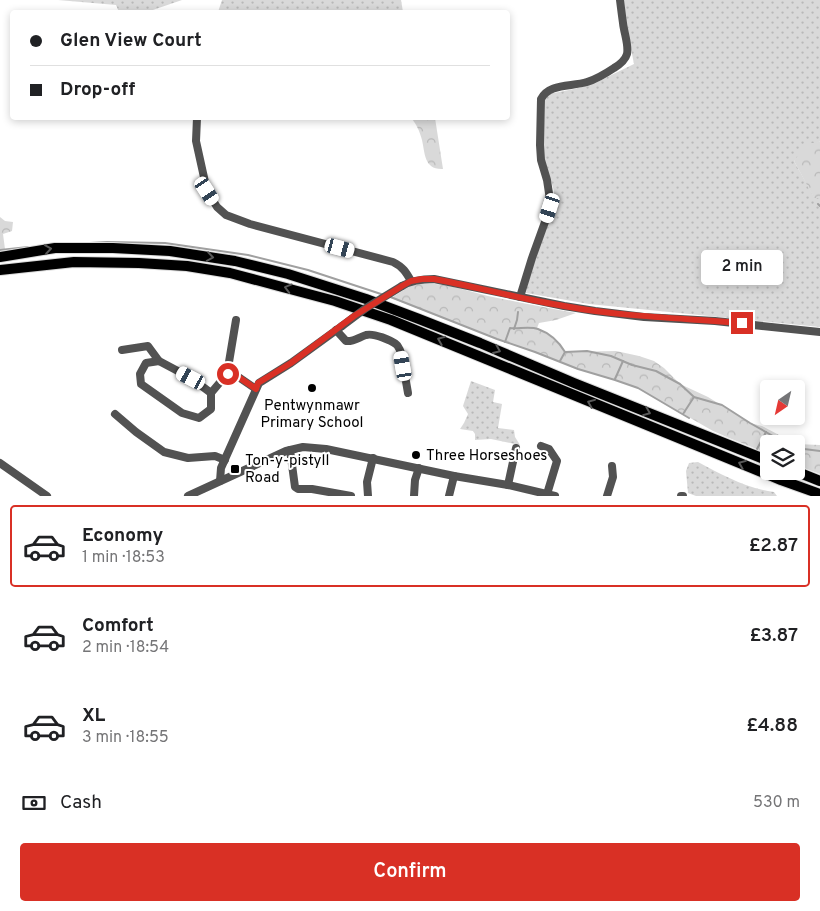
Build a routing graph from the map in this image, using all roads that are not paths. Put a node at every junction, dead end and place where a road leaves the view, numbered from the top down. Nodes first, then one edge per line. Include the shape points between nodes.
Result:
1 (620, 0) edge
2 (197, 120) edge
3 (0, 257) edge
4 (0, 270) edge
5 (411, 281) junction
6 (520, 297) junction
7 (236, 320) dead end
8 (339, 328) junction
9 (820, 332) edge
10 (122, 350) dead end
11 (158, 361) junction
12 (228, 374) junction
13 (256, 389) junction
14 (211, 393) junction
15 (408, 394) dead end
16 (115, 414) dead end
17 (541, 446) dead end
18 (516, 448) dead end
19 (290, 450) junction
20 (760, 457) edge
21 (372, 458) junction
22 (225, 460) junction
23 (0, 462) edge
24 (612, 466) dead end
25 (419, 468) junction
26 (805, 475) edge
27 (454, 476) junction
28 (220, 480) junction
29 (820, 481) edge
30 (508, 485) junction
31 (529, 493) edge
32 (820, 494) edge
33 (551, 495) edge
34 (47, 496) edge
35 (188, 496) edge
36 (351, 496) edge
37 (368, 496) edge
38 (414, 496) edge
39 (449, 496) edge
40 (607, 496) edge

1 - 6 street via 627,48 625,59 596,79 553,88 541,99 541,160 550,208
2 - 5 street via 196,141 207,191 226,215 393,262 402,266
3 -> 20 main road via 55,248 160,250 236,261 288,274 420,319
32 -> 4 main road via 391,320 335,301 230,273 187,266 74,262
5 - 6 street via 434,279
5 - 8 street, bridge
6 - 9 street via 644,317
7 - 12 street
8 - 13 street via 258,383
8 - 15 street via 346,341 374,334 398,346
10 - 11 street via 148,346
11 - 14 street via 191,378
11 - 14 street via 146,363 140,374 141,384 182,413 199,418 210,409
12 - 13 street
12 - 14 street
13 - 22 street
16 - 22 street via 164,452 188,458 215,456
17 - 33 street via 549,449 557,461
18 - 30 street
19 - 21 street via 303,447
19 - 28 street
19 - 36 street via 295,487
21 - 25 street
21 - 37 street
22 - 28 street
23 - 34 street
24 - 40 street via 613,477
25 - 27 street
25 - 38 street
26 - 29 main road
27 - 30 street
27 - 39 street
28 - 35 street
30 - 31 street
31 - 33 street

